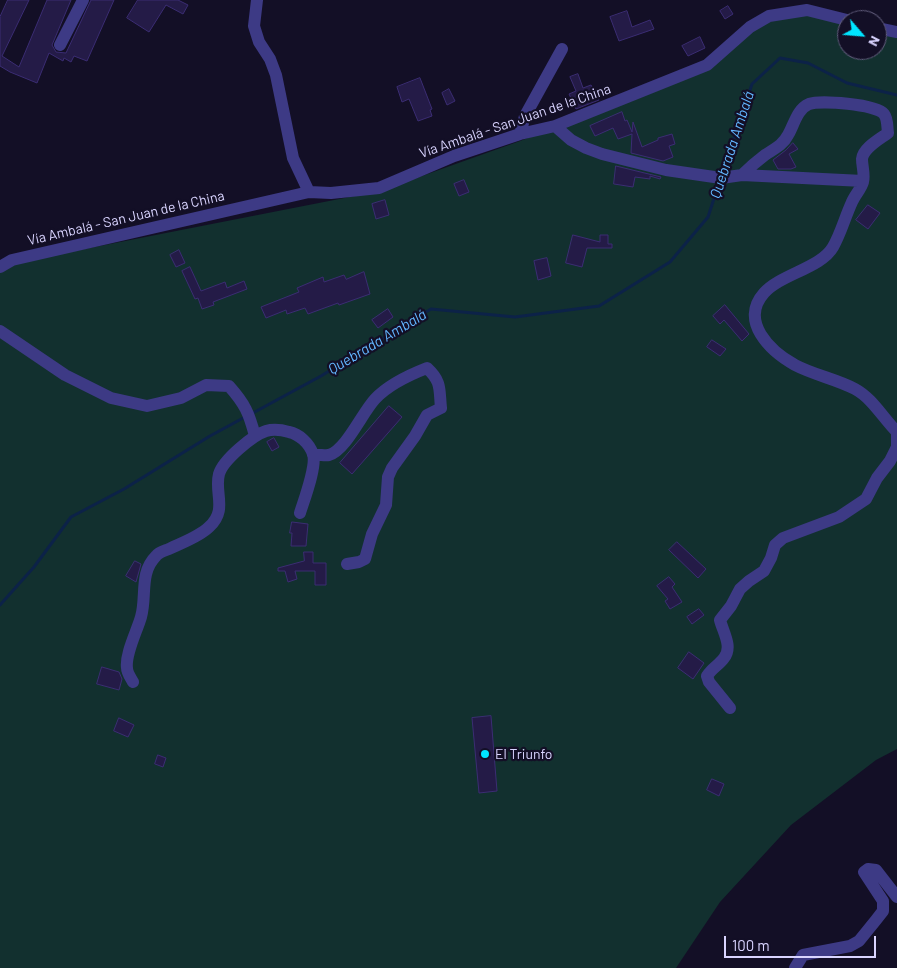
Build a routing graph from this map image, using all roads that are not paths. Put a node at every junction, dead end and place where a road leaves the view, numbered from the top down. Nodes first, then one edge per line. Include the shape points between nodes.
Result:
1 (82, 0) edge
2 (256, 0) edge
3 (837, 18) edge
4 (60, 46) dead end
5 (562, 50) dead end
6 (555, 126) junction
7 (520, 134) junction
8 (892, 134) edge
9 (742, 175) junction
10 (863, 181) junction
11 (309, 192) junction
12 (0, 267) edge
13 (0, 331) edge
14 (255, 436) junction
15 (314, 455) junction
16 (300, 513) dead end
17 (347, 564) dead end
18 (134, 682) dead end
19 (730, 708) dead end
20 (897, 896) edge
21 (795, 968) edge

1 - 4 street
2 - 11 street via 254,26 276,75 293,158
3 - 6 street, Vía Ambalá - San Juan de la China via 807,10 769,16 750,27 707,65
5 - 7 street via 525,116
6 - 7 street, Vía Ambalá - San Juan de la China
6 - 9 street via 571,140 602,154 666,170 721,178
7 - 11 street, Vía Ambalá - San Juan de la China via 454,156 379,188
8 - 9 street via 884,114 877,109 863,105 810,104 802,109 779,146
8 - 10 street via 867,150 862,158
9 - 10 street
10 - 19 street via 825,258 764,293 756,307 755,320 763,339 794,364 855,389 866,397 897,432 896,447 866,499 839,517 783,538 774,546 764,571 740,589 720,620 728,652 708,676 709,682
11 - 12 street, Vía Ambalá - San Juan de la China via 12,260
13 - 14 street via 65,375 111,398 147,406 181,398 206,385 229,386 243,403
14 - 15 street via 281,430 297,434
14 - 18 street via 220,471 217,482 219,513 209,527 157,554 148,566 142,614 127,660 127,670
15 - 16 street
15 - 17 street via 335,452 376,398 396,384 427,368 436,376 440,383 441,408 427,415 392,468 388,477 386,505 372,534 365,559
20 - 21 street via 876,870 868,869 864,872 884,901 883,911 859,941 850,946 803,955

